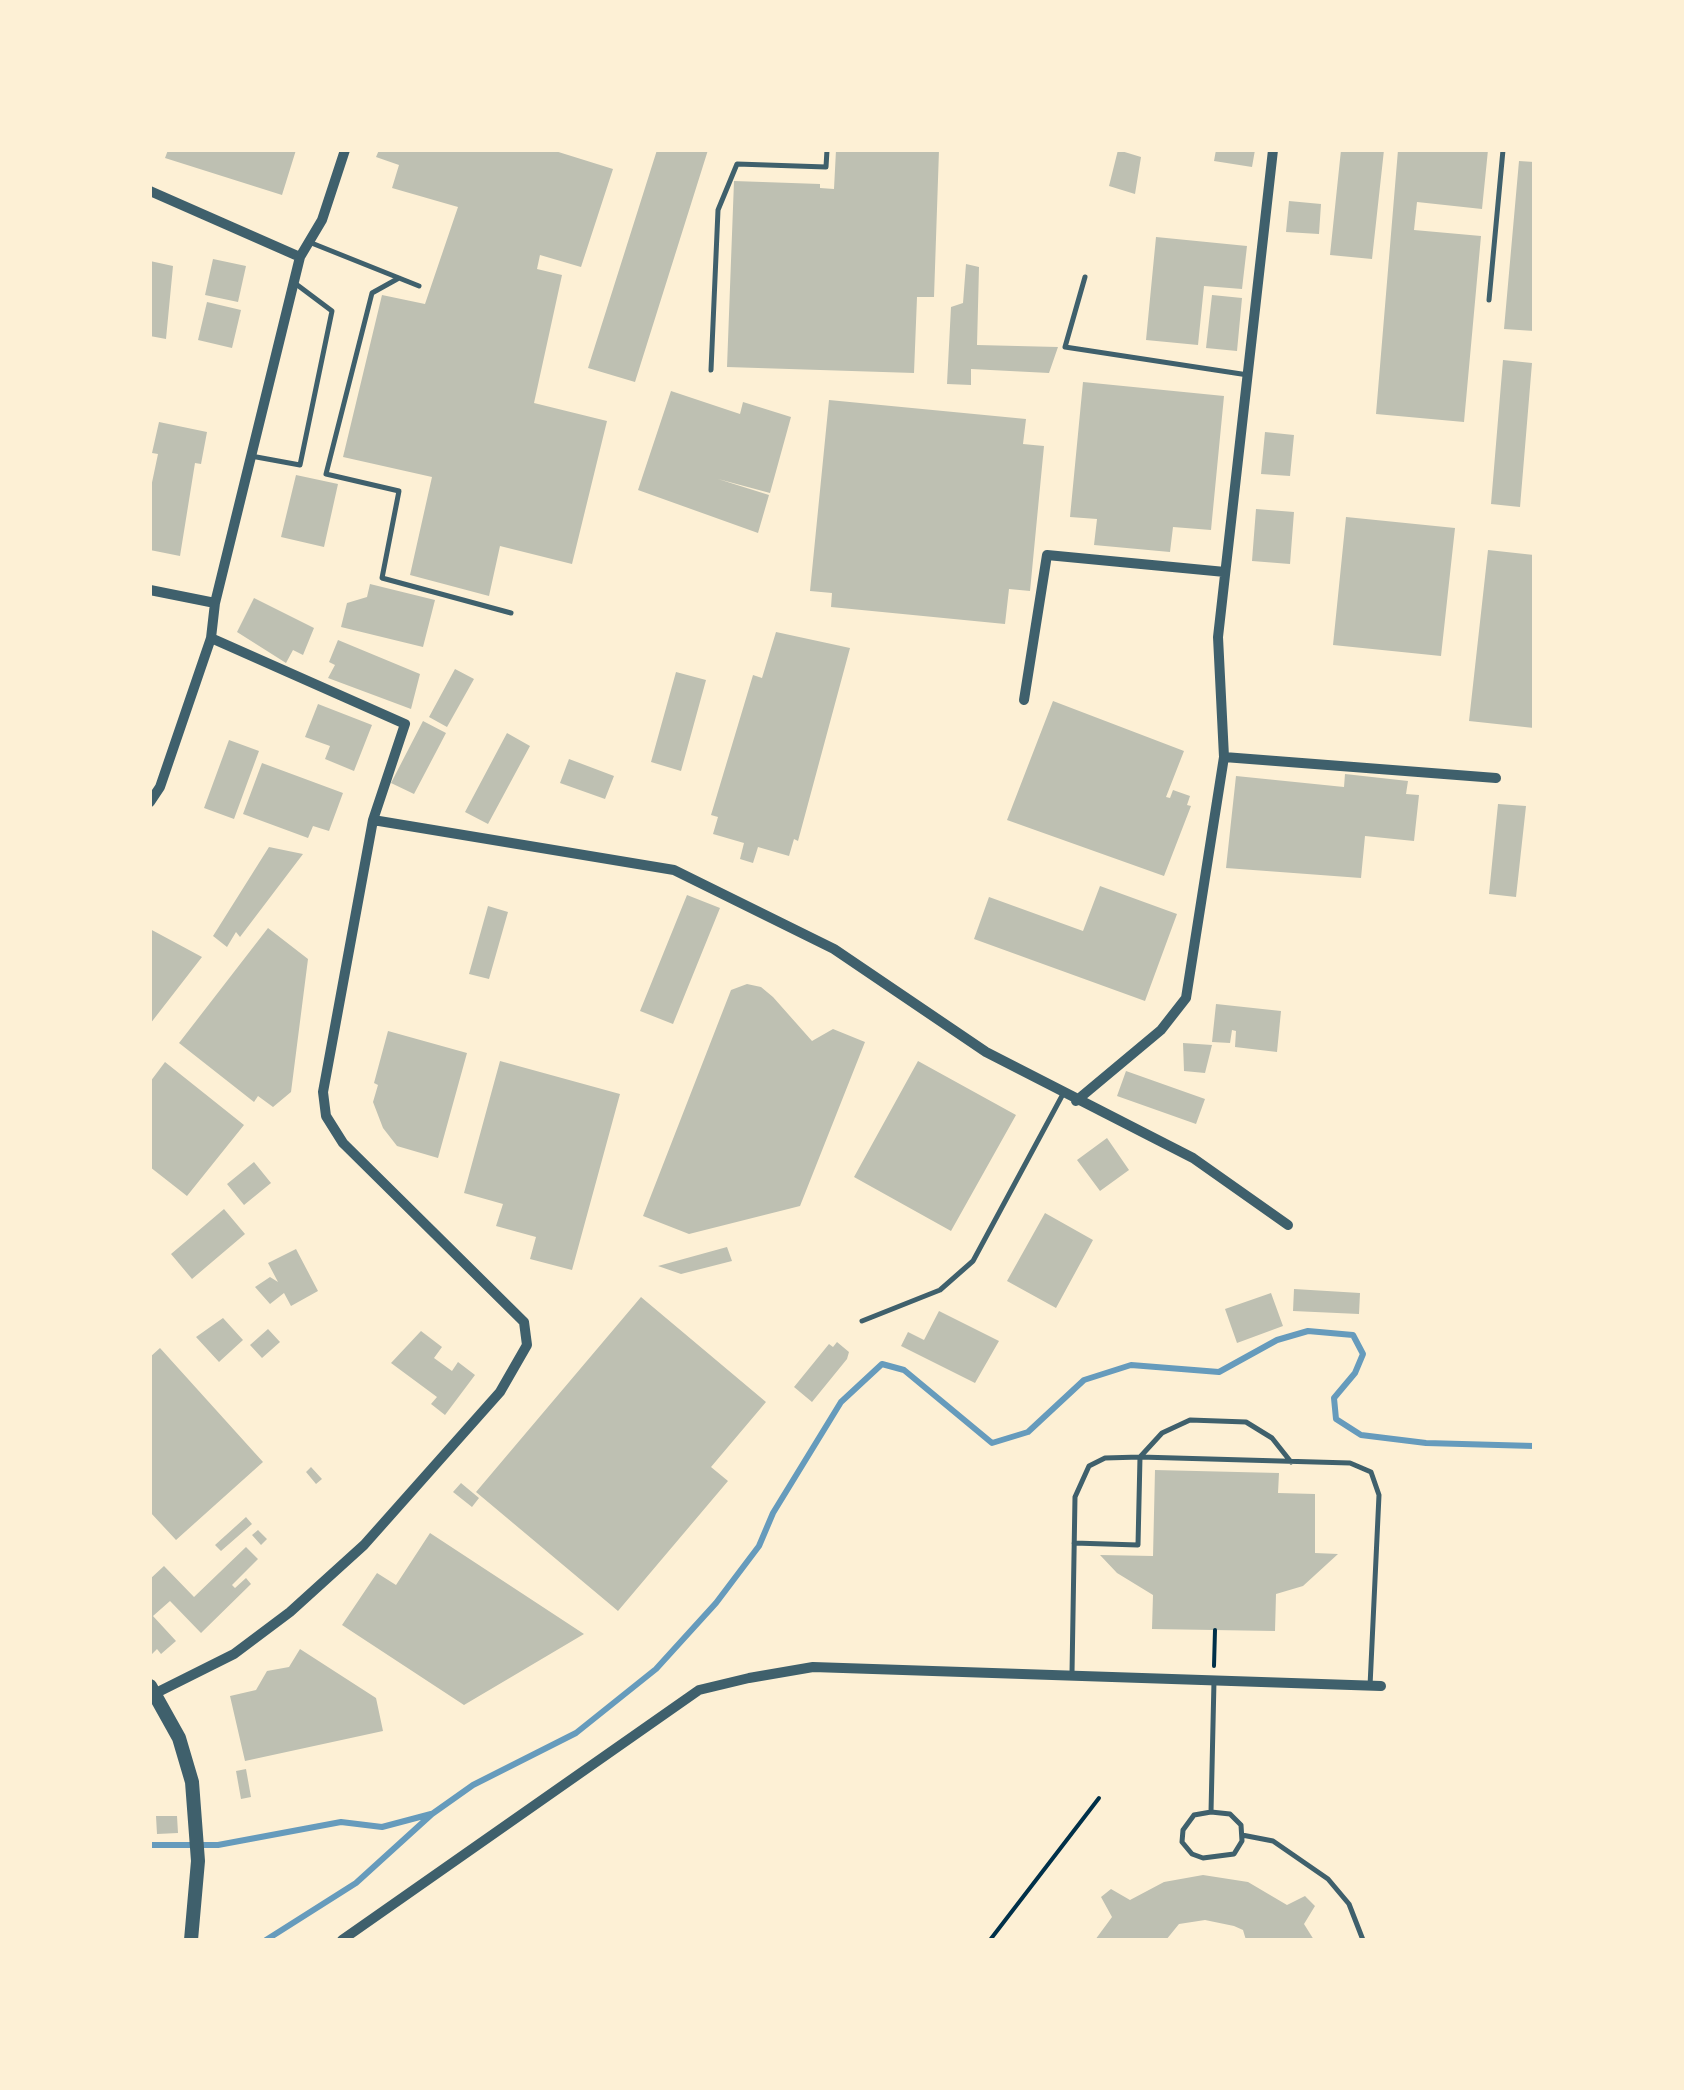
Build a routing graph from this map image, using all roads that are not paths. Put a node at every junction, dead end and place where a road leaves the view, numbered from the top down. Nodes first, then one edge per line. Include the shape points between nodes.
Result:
1 (346, 150) edge
2 (827, 150) edge
3 (1273, 150) edge
4 (1503, 150) edge
5 (150, 190) edge
6 (310, 242) junction
7 (300, 257) junction
8 (1086, 277) dead end
9 (399, 278) junction
10 (294, 283) junction
11 (419, 286) dead end
12 (1489, 300) dead end
13 (711, 370) dead end
14 (1248, 375) junction
15 (251, 456) junction
16 (1225, 572) junction
17 (150, 590) edge
18 (215, 603) junction
19 (510, 613) dead end
20 (210, 638) junction
21 (1024, 700) dead end
22 (1224, 756) junction
23 (1496, 778) dead end
24 (150, 802) edge
25 (373, 820) junction
26 (1063, 1094) junction
27 (1076, 1101) junction
28 (1288, 1225) dead end
29 (862, 1322) dead end
30 (1140, 1457) junction
31 (1291, 1462) junction
32 (1074, 1542) junction
33 (1072, 1676) junction
34 (1214, 1681) junction
35 (1376, 1686) joint
36 (153, 1689) edge
37 (1211, 1812) junction
38 (1242, 1834) junction
39 (192, 1940) edge
40 (342, 1940) edge
41 (1364, 1940) edge

1 - 6 street
2 - 13 lane via 826,167 736,164 718,210
3 - 14 street
4 - 12 lane
5 - 7 street
6 - 7 street
6 - 9 lane
7 - 10 street
8 - 14 lane via 1065,347
9 - 11 lane
9 - 19 lane via 372,293 326,474 399,491 382,578
10 - 15 street
10 - 15 lane via 332,311 300,466
14 - 16 street
15 - 18 street
16 - 21 street via 1047,556
16 - 22 street via 1218,637
17 - 18 street
18 - 20 street
20 - 24 street
20 - 25 street via 405,724
22 - 23 street
22 - 27 street via 1186,998 1161,1030
25 - 26 street via 674,870 834,949 986,1052
25 - 36 street via 323,1092 326,1116 343,1144 524,1322 527,1345 500,1392 364,1545 234,1654
26 - 27 street
26 - 29 lane via 974,1262 940,1290
27 - 28 street via 1094,1104 1193,1158
30 - 31 lane
30 - 31 lane via 1162,1433 1190,1420 1218,1418 1246,1422 1272,1438
30 - 32 lane via 1105,1458 1089,1466 1075,1497
30 - 32 lane via 1138,1544
31 - 35 lane via 1350,1463 1372,1472 1379,1495
32 - 33 lane
33 - 34 street
33 - 40 street via 813,1667 699,1690
34 - 35 street
34 - 37 lane
36 - 39 street via 179,1738 192,1782 198,1834
37 - 38 lane via 1230,1814
37 - 38 lane via 1194,1816 1183,1830 1182,1842 1192,1854 1234,1854
38 - 41 lane via 1273,1840 1328,1879 1349,1904

